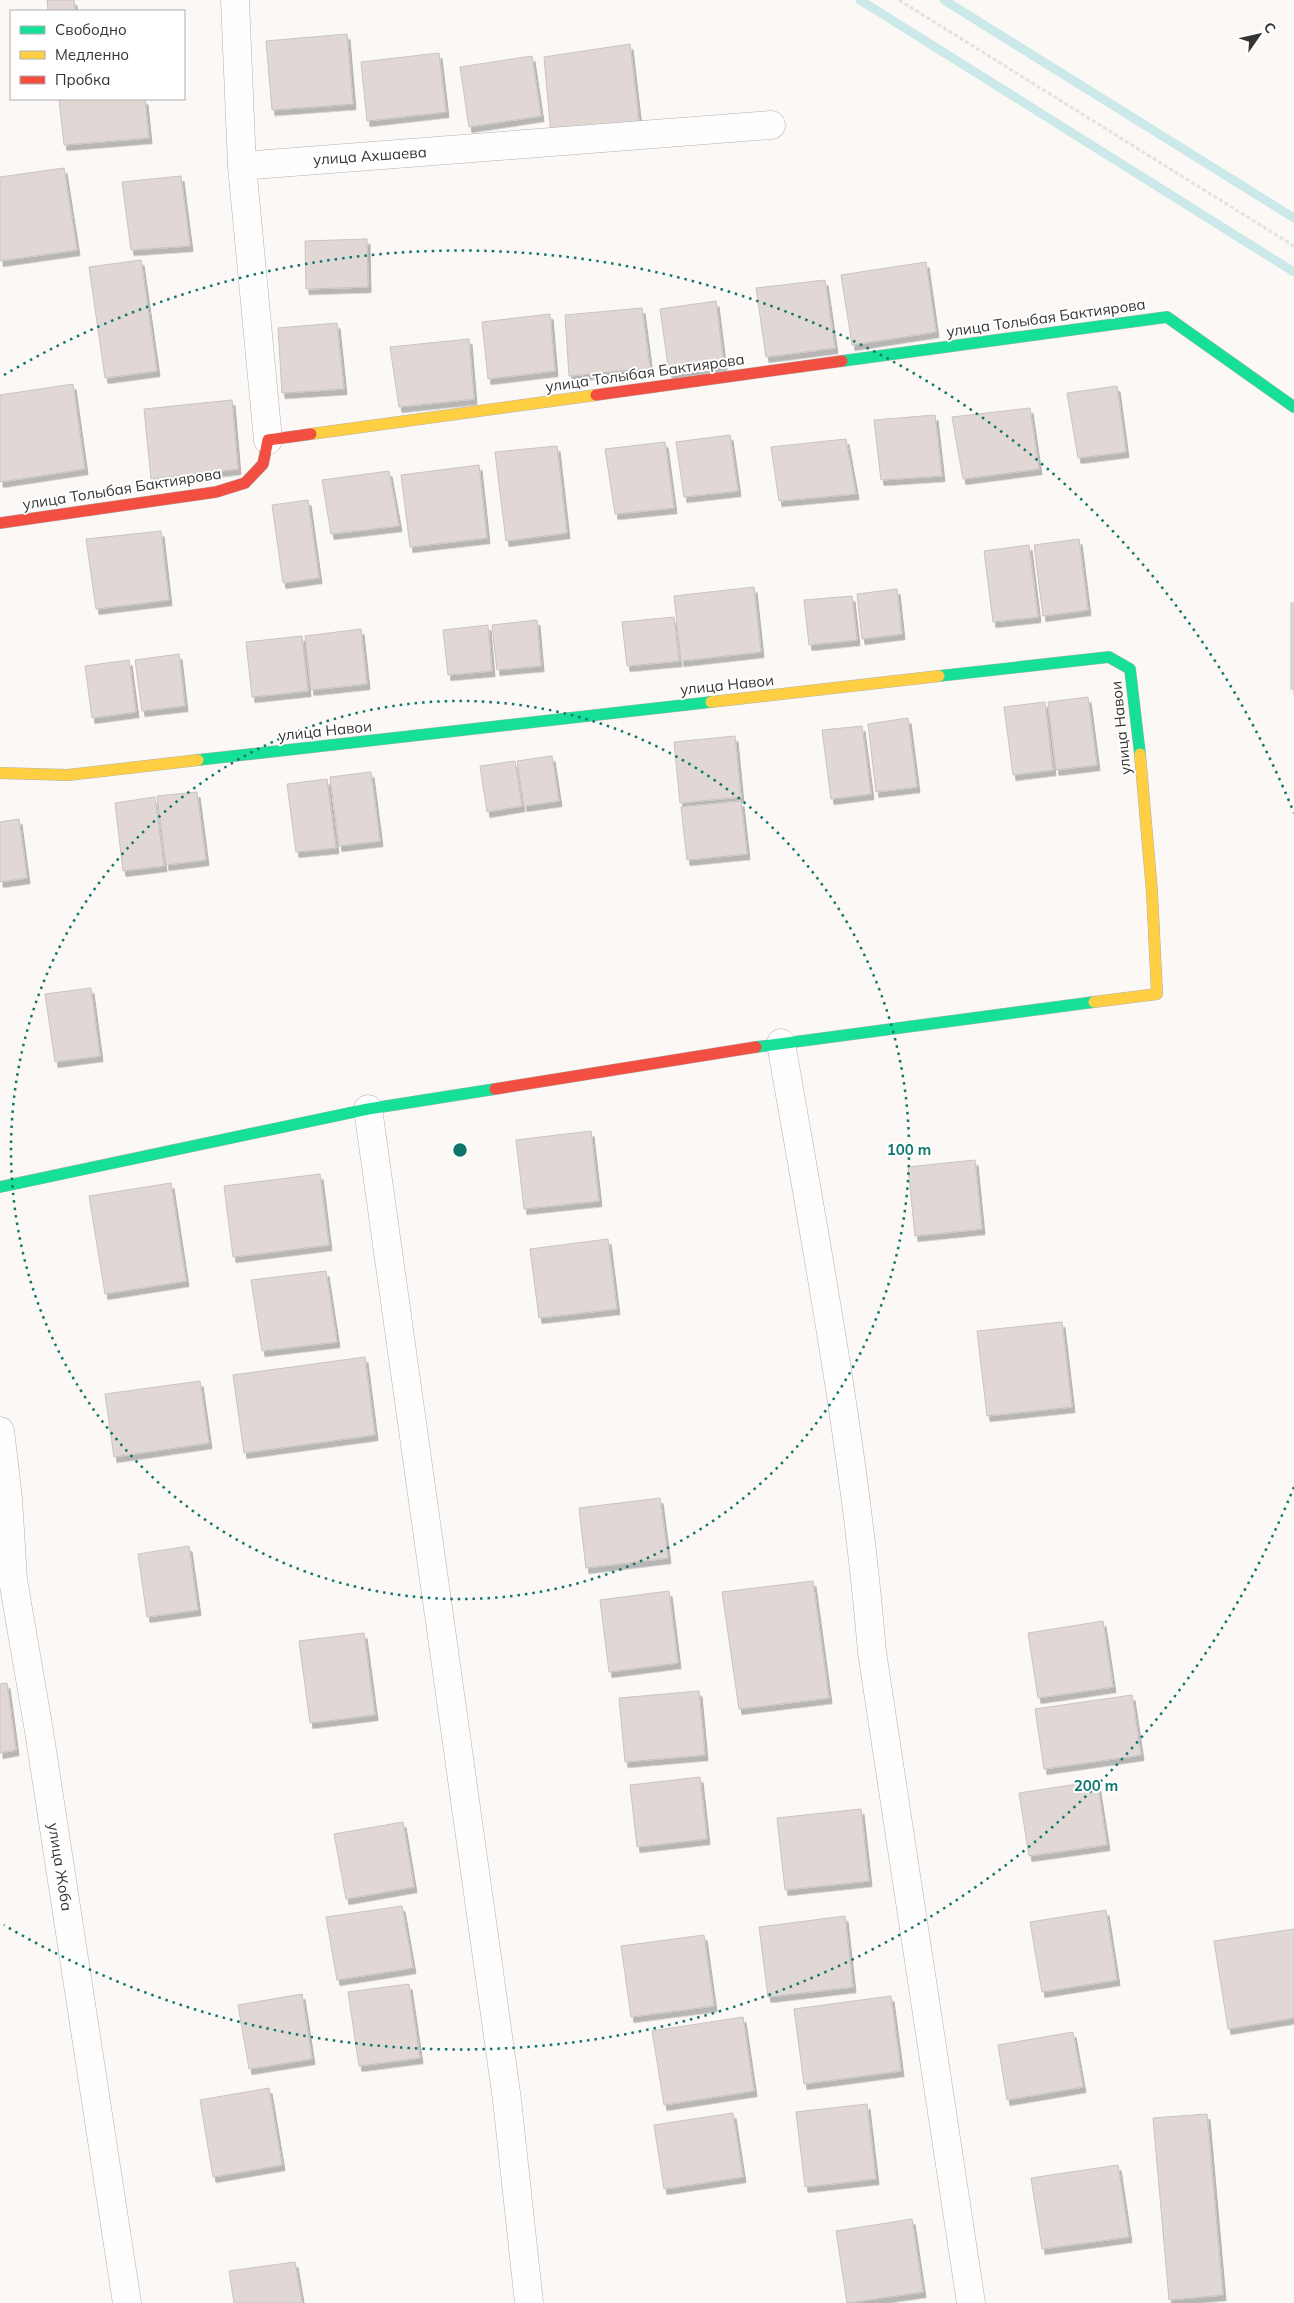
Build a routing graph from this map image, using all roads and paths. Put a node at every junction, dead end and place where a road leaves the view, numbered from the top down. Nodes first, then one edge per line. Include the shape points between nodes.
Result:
1 (235, 0) edge
2 (899, 0) edge
3 (771, 125) dead end
4 (242, 166) junction
5 (1294, 246) edge
6 (1294, 407) edge
7 (268, 440) junction
8 (0, 522) edge
9 (0, 773) edge
10 (781, 1043) junction
11 (368, 1109) junction
12 (0, 1187) edge
13 (0, 1431) edge
14 (127, 2303) edge
15 (529, 2303) edge
16 (971, 2303) edge

1 - 4 street
2 - 5 path
3 - 4 street, улица Ахшаева
4 - 7 street
6 - 7 street, улица Толыбая Бактиярова via 1167,317
7 - 8 street, улица Толыбая Бактиярова via 263,464 245,482 216,492
9 - 10 street, улица Навои via 68,775 1109,657 1130,669 1152,892 1157,994
10 - 11 street
10 - 16 street via 838,1376 866,1579 872,1652
11 - 12 street
11 - 15 street via 507,2100
13 - 14 street, улица Жоба via 13,1580

